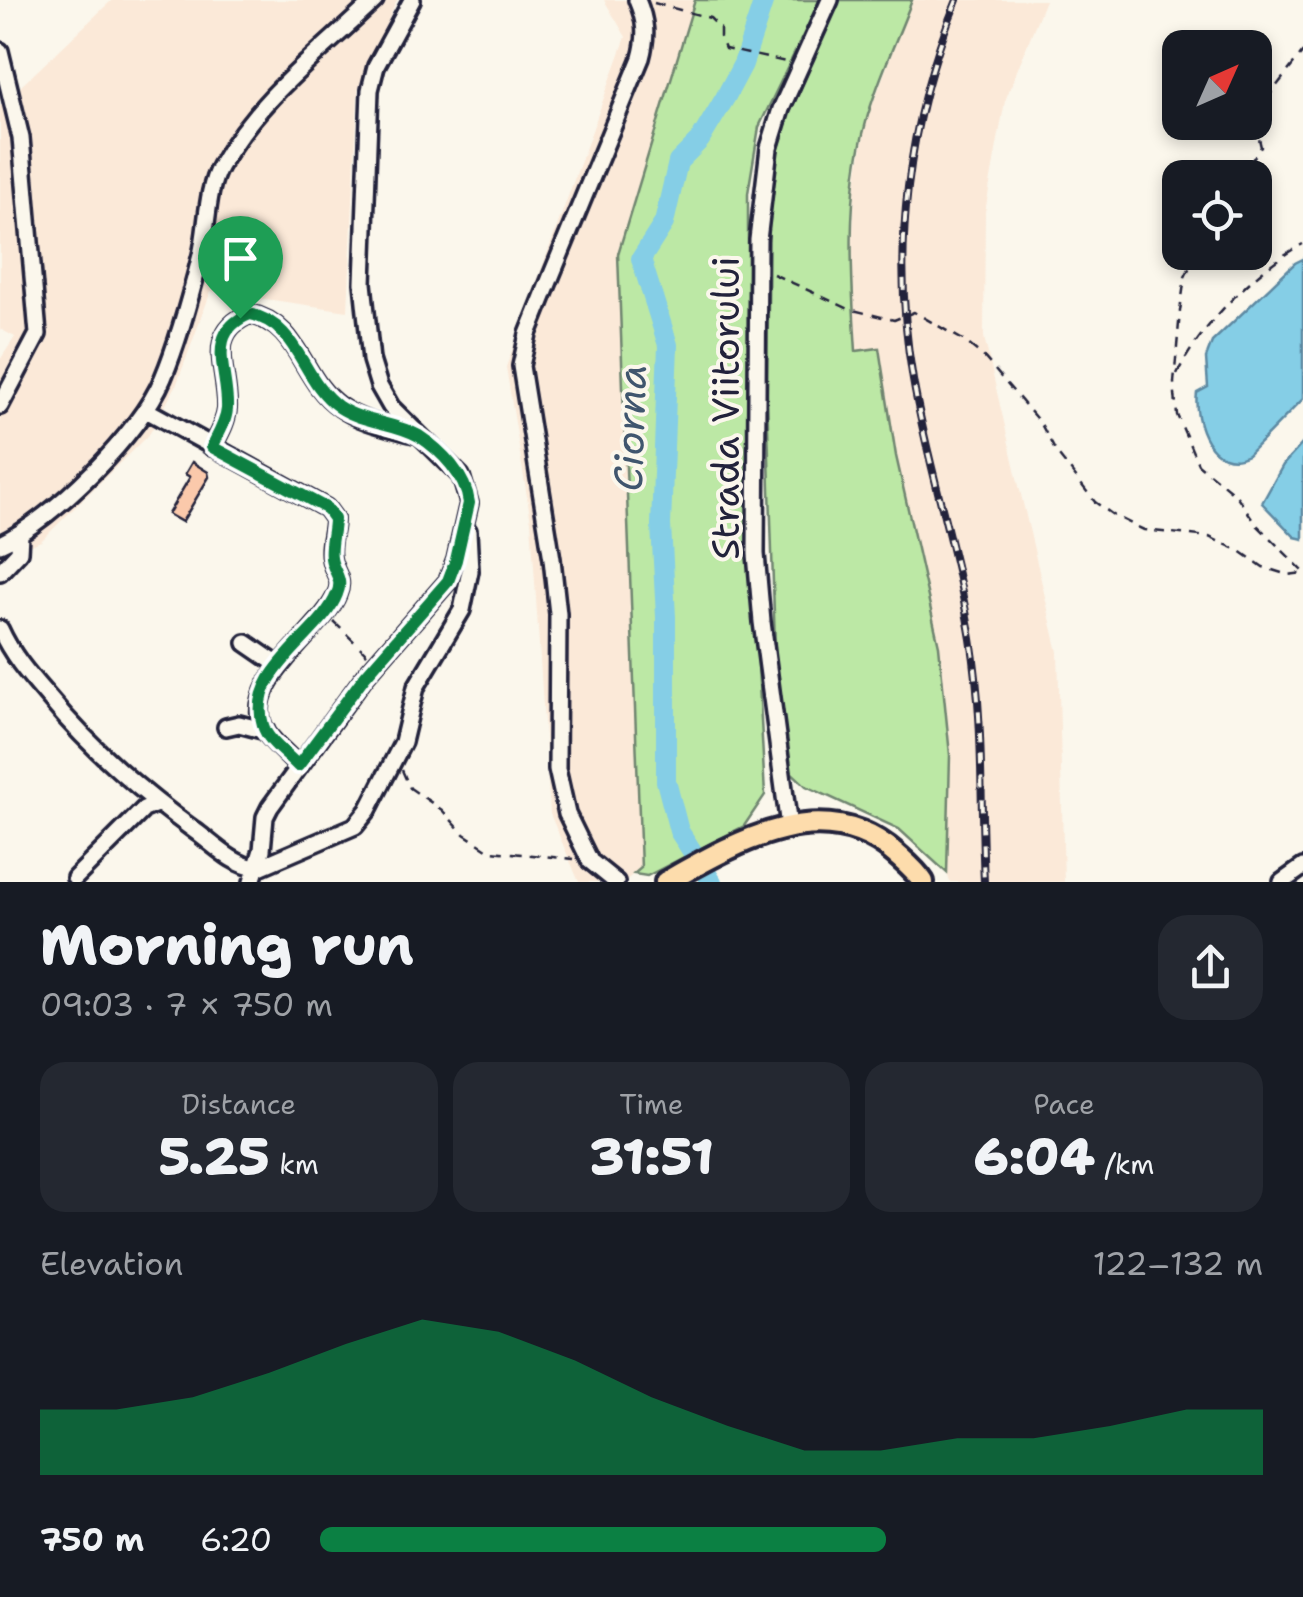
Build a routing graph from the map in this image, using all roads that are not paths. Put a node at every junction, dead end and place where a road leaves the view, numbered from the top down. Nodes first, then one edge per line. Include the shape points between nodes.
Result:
1 (375, 0) edge
2 (412, 0) edge
3 (640, 0) edge
4 (830, 0) edge
5 (0, 52) edge
6 (0, 406) edge
7 (146, 410) junction
8 (418, 435) junction
9 (212, 447) junction
10 (467, 512) junction
11 (20, 535) junction
12 (0, 544) edge
13 (0, 572) edge
14 (0, 629) edge
15 (246, 643) dead end
16 (278, 665) junction
17 (226, 727) dead end
18 (266, 731) junction
19 (298, 766) junction
20 (156, 804) junction
21 (788, 826) junction
22 (590, 861) junction
23 (1303, 866) edge
24 (255, 875) edge
25 (75, 878) dead end
26 (674, 878) edge
27 (598, 882) edge
28 (616, 882) edge
29 (923, 882) edge
30 (1282, 882) edge

1 - 7 street via 272,96 217,170 177,337
2 - 8 street via 370,90 363,283 379,386
3 - 22 street via 642,58 528,334 521,366 558,614 557,769 567,814
4 - 21 street, Strada Viitorului via 780,109 760,199 756,554
5 - 6 street via 20,138 38,334
7 - 9 street
7 - 11 street via 82,482
8 - 9 street via 340,408 280,326 250,314 231,324 223,338 227,412
8 - 10 street via 461,476
9 - 16 street via 331,513 337,596
10 - 19 street via 448,581
10 - 24 street via 470,571 462,610 416,687 403,742 368,810 354,826
11 - 12 street
11 - 13 street via 19,552
14 - 20 street via 20,666 66,720
15 - 16 street
16 - 18 street via 262,707
17 - 18 street
18 - 19 street
19 - 24 street via 265,817
20 - 24 street
20 - 25 street
21 - 26 main road via 745,838
21 - 29 main road via 840,824 880,840
22 - 27 street
22 - 28 street
23 - 30 street

